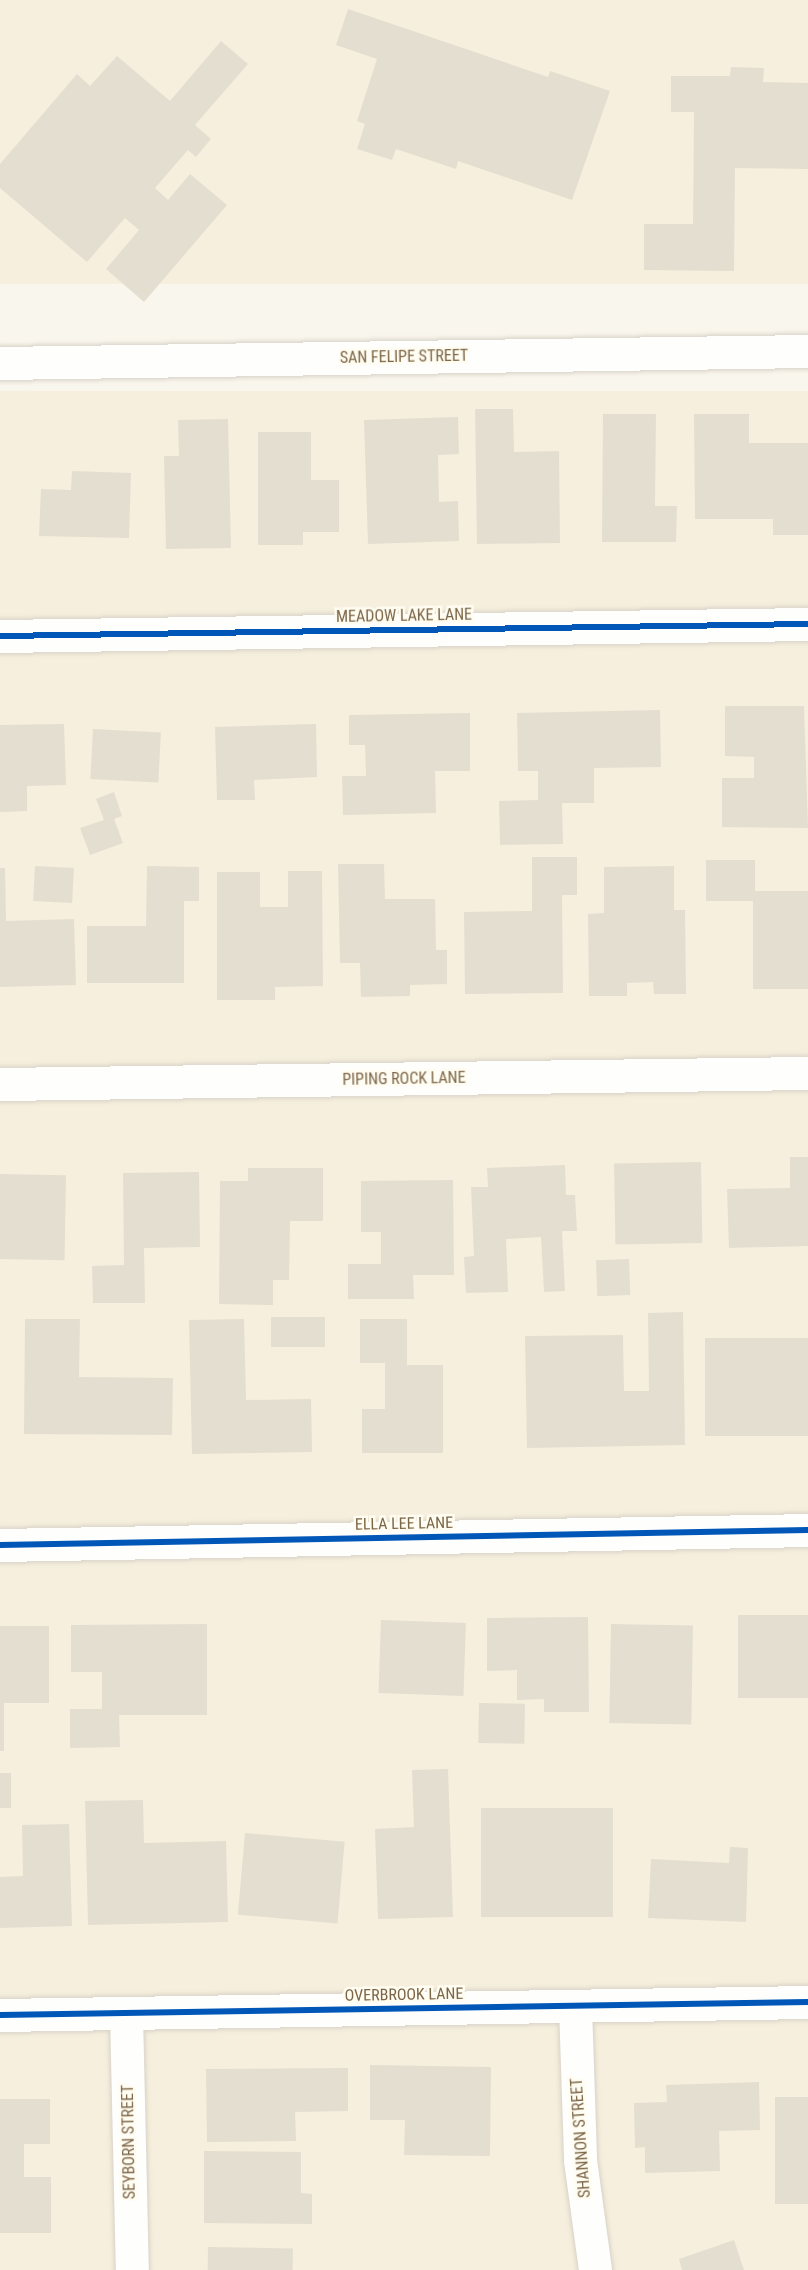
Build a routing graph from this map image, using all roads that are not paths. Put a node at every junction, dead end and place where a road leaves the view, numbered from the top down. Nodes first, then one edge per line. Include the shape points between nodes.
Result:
1 (808, 351) edge
2 (0, 363) edge
3 (808, 624) edge
4 (0, 636) edge
5 (808, 1073) edge
6 (0, 1084) edge
7 (808, 1530) edge
8 (0, 1545) edge
9 (808, 2002) edge
10 (575, 2006) junction
11 (126, 2013) junction
12 (0, 2016) edge
13 (132, 2270) edge
14 (595, 2270) edge

1 - 2 street, SAN FELIPE STREET
3 - 4 street, MEADOW LAKE LANE
5 - 6 street, PIPING ROCK LANE
7 - 8 street, ELLA LEE LANE
9 - 10 street, OVERBROOK LANE
10 - 11 street, OVERBROOK LANE
10 - 14 street, SHANNON STREET via 580,2160
11 - 12 street, OVERBROOK LANE
11 - 13 street, SEYBORN STREET

